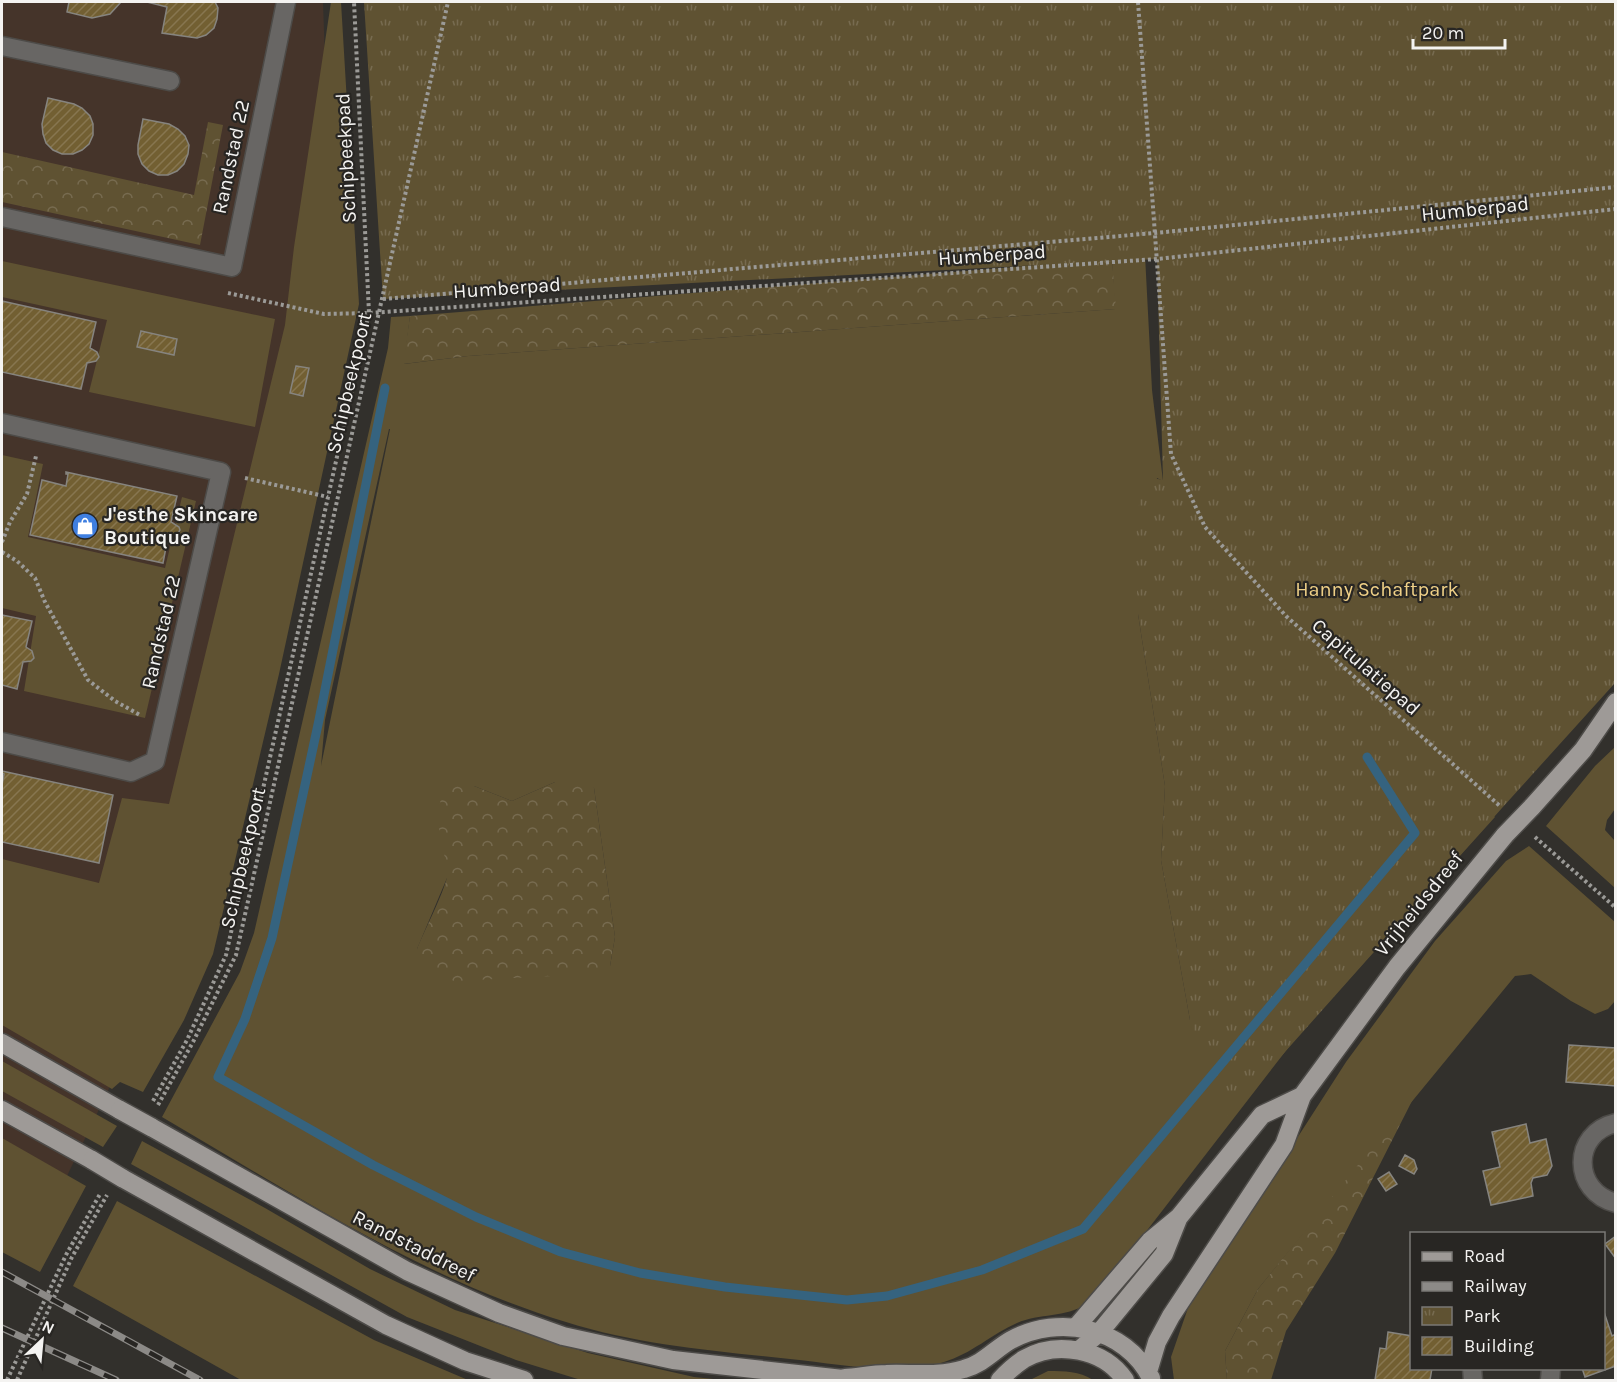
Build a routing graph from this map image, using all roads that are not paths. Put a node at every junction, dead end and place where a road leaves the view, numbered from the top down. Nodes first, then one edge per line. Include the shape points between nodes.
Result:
1 (286, 2) edge
2 (2, 46) edge
3 (170, 81) dead end
4 (2, 217) edge
5 (2, 423) edge
6 (1616, 702) edge
7 (1616, 725) edge
8 (2, 742) edge
9 (1583, 750) junction
10 (2, 1043) edge
11 (1302, 1096) junction
12 (2, 1110) edge
13 (1616, 1123) edge
14 (1616, 1203) edge
15 (1179, 1217) junction
16 (1076, 1327) junction
17 (1099, 1333) junction
18 (1079, 1350) junction
19 (1150, 1376) edge
20 (849, 1379) edge
21 (524, 1380) edge
22 (1000, 1380) edge
23 (1125, 1380) edge

1 - 4 street, Randstad 22 via 232,267
2 - 3 street
5 - 8 street, Randstad 22 via 221,472 155,761 131,772
6 - 9 main road, Vrijheidsdreef
7 - 9 main road, Vrijheidsdreef
9 - 11 main road, Vrijheidsdreef, bridge via 1505,835 1397,967
10 - 20 main road, Randstaddreef, bridge via 120,1110 152,1120 407,1271 456,1295 563,1336 673,1360
11 - 15 main road, Vrijheidsdreef via 1262,1115
11 - 19 main road, Vrijheidsdreef via 1284,1145 1171,1316 1157,1342
12 - 21 main road, bridge via 92,1160 117,1181 386,1325 465,1361
13 - 14 street via 1600,1129 1590,1139 1582,1164 1591,1189
15 - 16 main road, Vrijheidsdreef via 1150,1241
15 - 17 main road, Vrijheidsdreef via 1164,1254
16 - 17 main road, Randstaddreef
16 - 20 main road, Randstaddreef via 1025,1334 965,1369 921,1376 887,1374
17 - 18 main road, Vrijheidsdreef
17 - 19 main road, Randstaddreef via 1135,1356
18 - 22 main road via 1061,1349 1035,1355 1011,1368
18 - 23 main road via 1111,1365

